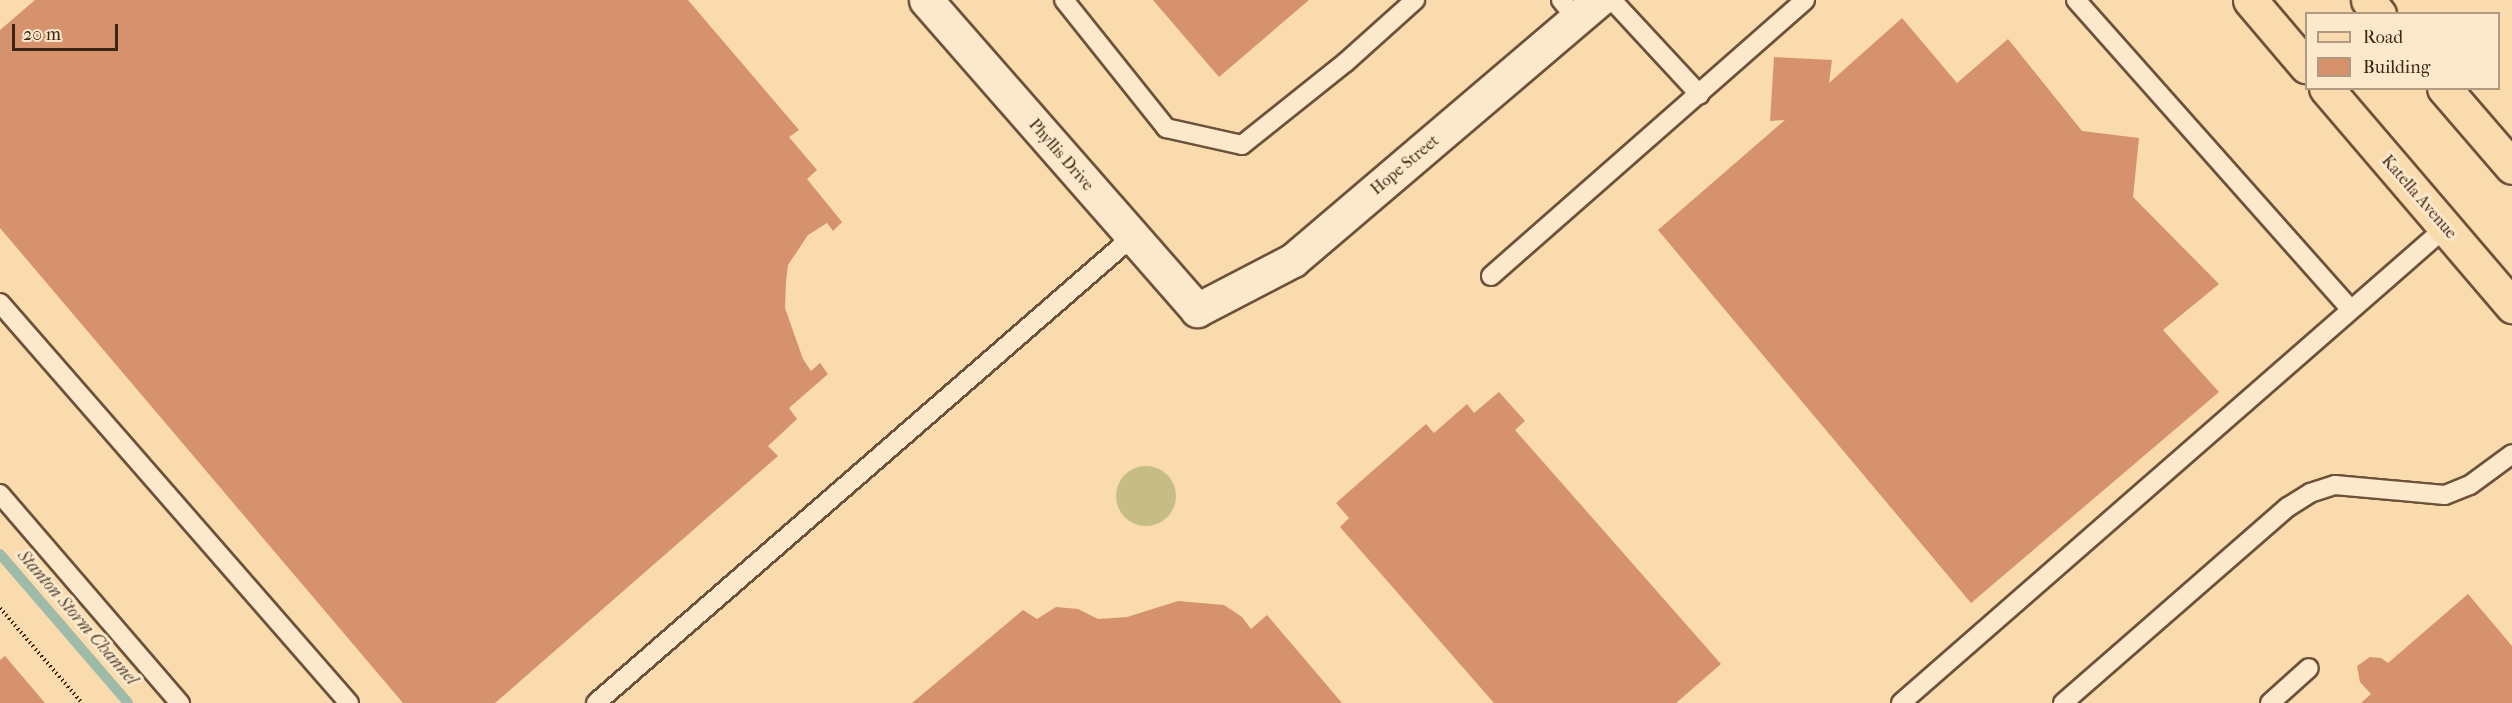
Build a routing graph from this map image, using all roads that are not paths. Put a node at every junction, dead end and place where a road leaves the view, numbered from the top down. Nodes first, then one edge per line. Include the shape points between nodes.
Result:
1 (926, 0) edge
2 (1064, 0) edge
3 (1415, 0) edge
4 (1612, 0) edge
5 (1805, 0) edge
6 (2076, 0) edge
7 (2250, 0) edge
8 (2368, 0) edge
9 (1579, 6) edge
10 (2377, 12) edge
11 (2305, 64) edge
12 (2328, 90) edge
13 (2446, 90) edge
14 (1700, 95) junction
15 (2512, 167) edge
16 (2445, 228) junction
17 (1132, 237) junction
18 (1491, 276) dead end
19 (0, 303) edge
20 (2512, 306) edge
21 (1197, 310) joint
22 (2351, 310) junction
23 (2512, 454) edge
24 (0, 494) edge
25 (2309, 668) dead end
26 (180, 703) edge
27 (349, 703) edge
28 (596, 703) edge
29 (1901, 703) edge
30 (2063, 703) edge
31 (2270, 703) edge

1 - 17 street, Phyllis Drive
2 - 3 lane via 1166,128 1242,145 1346,62
4 - 14 lane
5 - 14 lane
6 - 22 lane
7 - 11 main road
8 - 10 main road
9 - 21 street, Hope Street via 1293,260
12 - 16 main road, Katella Avenue
13 - 15 main road
14 - 18 lane
16 - 20 main road, Katella Avenue
16 - 22 lane
17 - 21 street, Phyllis Drive
17 - 28 lane
19 - 27 lane
22 - 29 lane
23 - 30 lane via 2470,485 2445,495 2335,485 2310,493 2288,507
24 - 26 lane
25 - 31 lane

